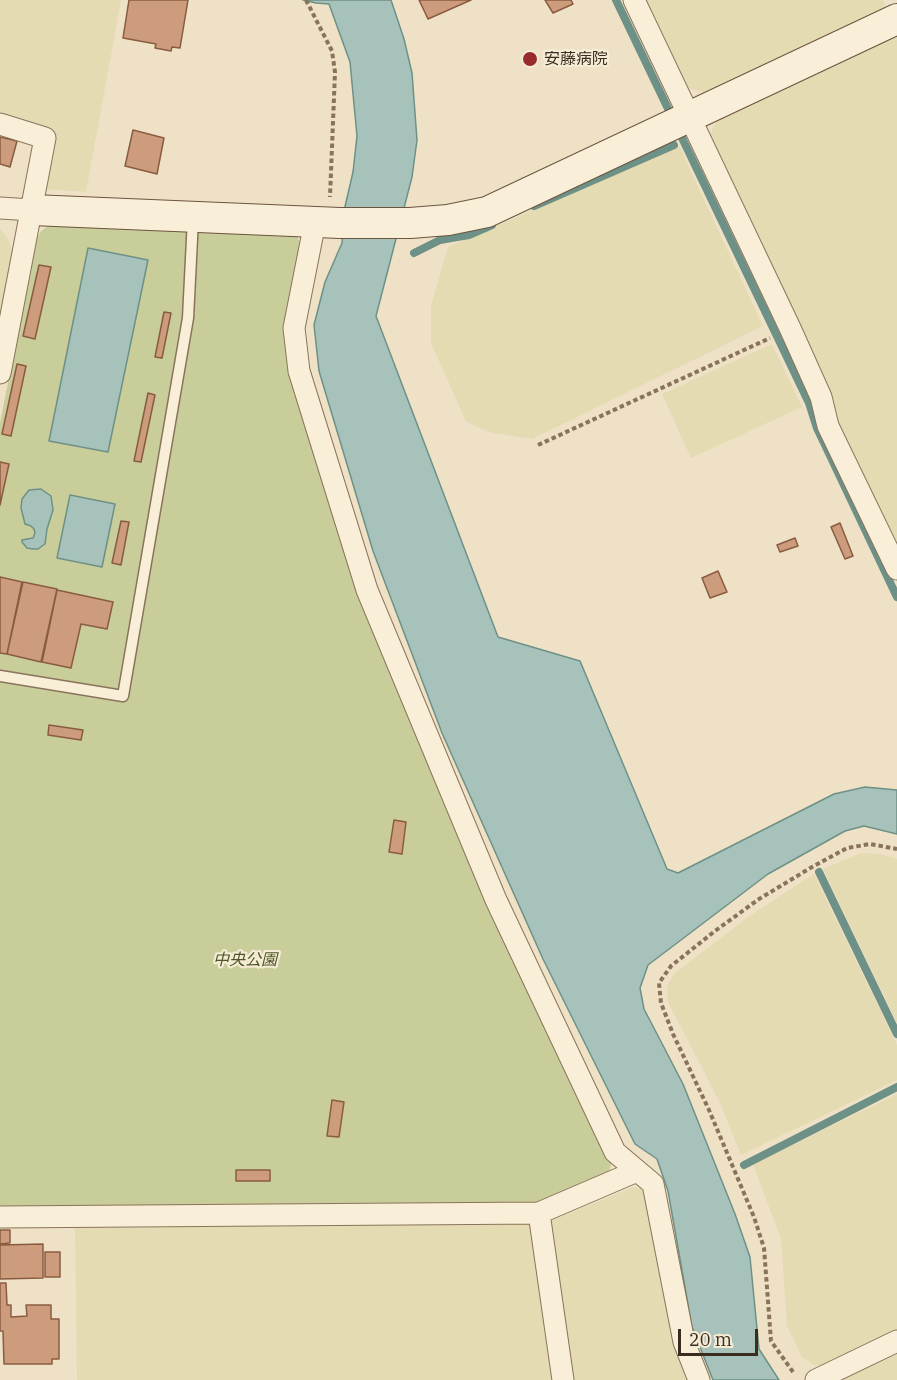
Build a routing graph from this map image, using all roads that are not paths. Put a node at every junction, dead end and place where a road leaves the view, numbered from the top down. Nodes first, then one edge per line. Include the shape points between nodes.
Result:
1 (634, 0) edge
2 (897, 20) edge
3 (678, 122) junction
4 (0, 124) edge
5 (0, 208) edge
6 (32, 210) junction
7 (193, 216) junction
8 (328, 222) junction
9 (0, 373) edge
10 (897, 569) edge
11 (0, 676) edge
12 (637, 1171) junction
13 (539, 1213) junction
14 (0, 1217) edge
15 (897, 1341) edge
16 (806, 1378) edge
17 (563, 1380) edge
18 (699, 1380) edge

1 - 3 street
2 - 3 street
3 - 8 street via 487,212 410,223
3 - 10 street via 790,328 821,397 828,426
4 - 6 street via 45,138
5 - 6 street
6 - 7 street
6 - 9 street
7 - 8 street
7 - 11 lane via 188,318 123,696
8 - 12 street via 294,328 299,371 367,590 496,900 615,1152
12 - 13 street
12 - 18 street via 653,1184 684,1342
13 - 14 street
13 - 17 street
15 - 16 street

